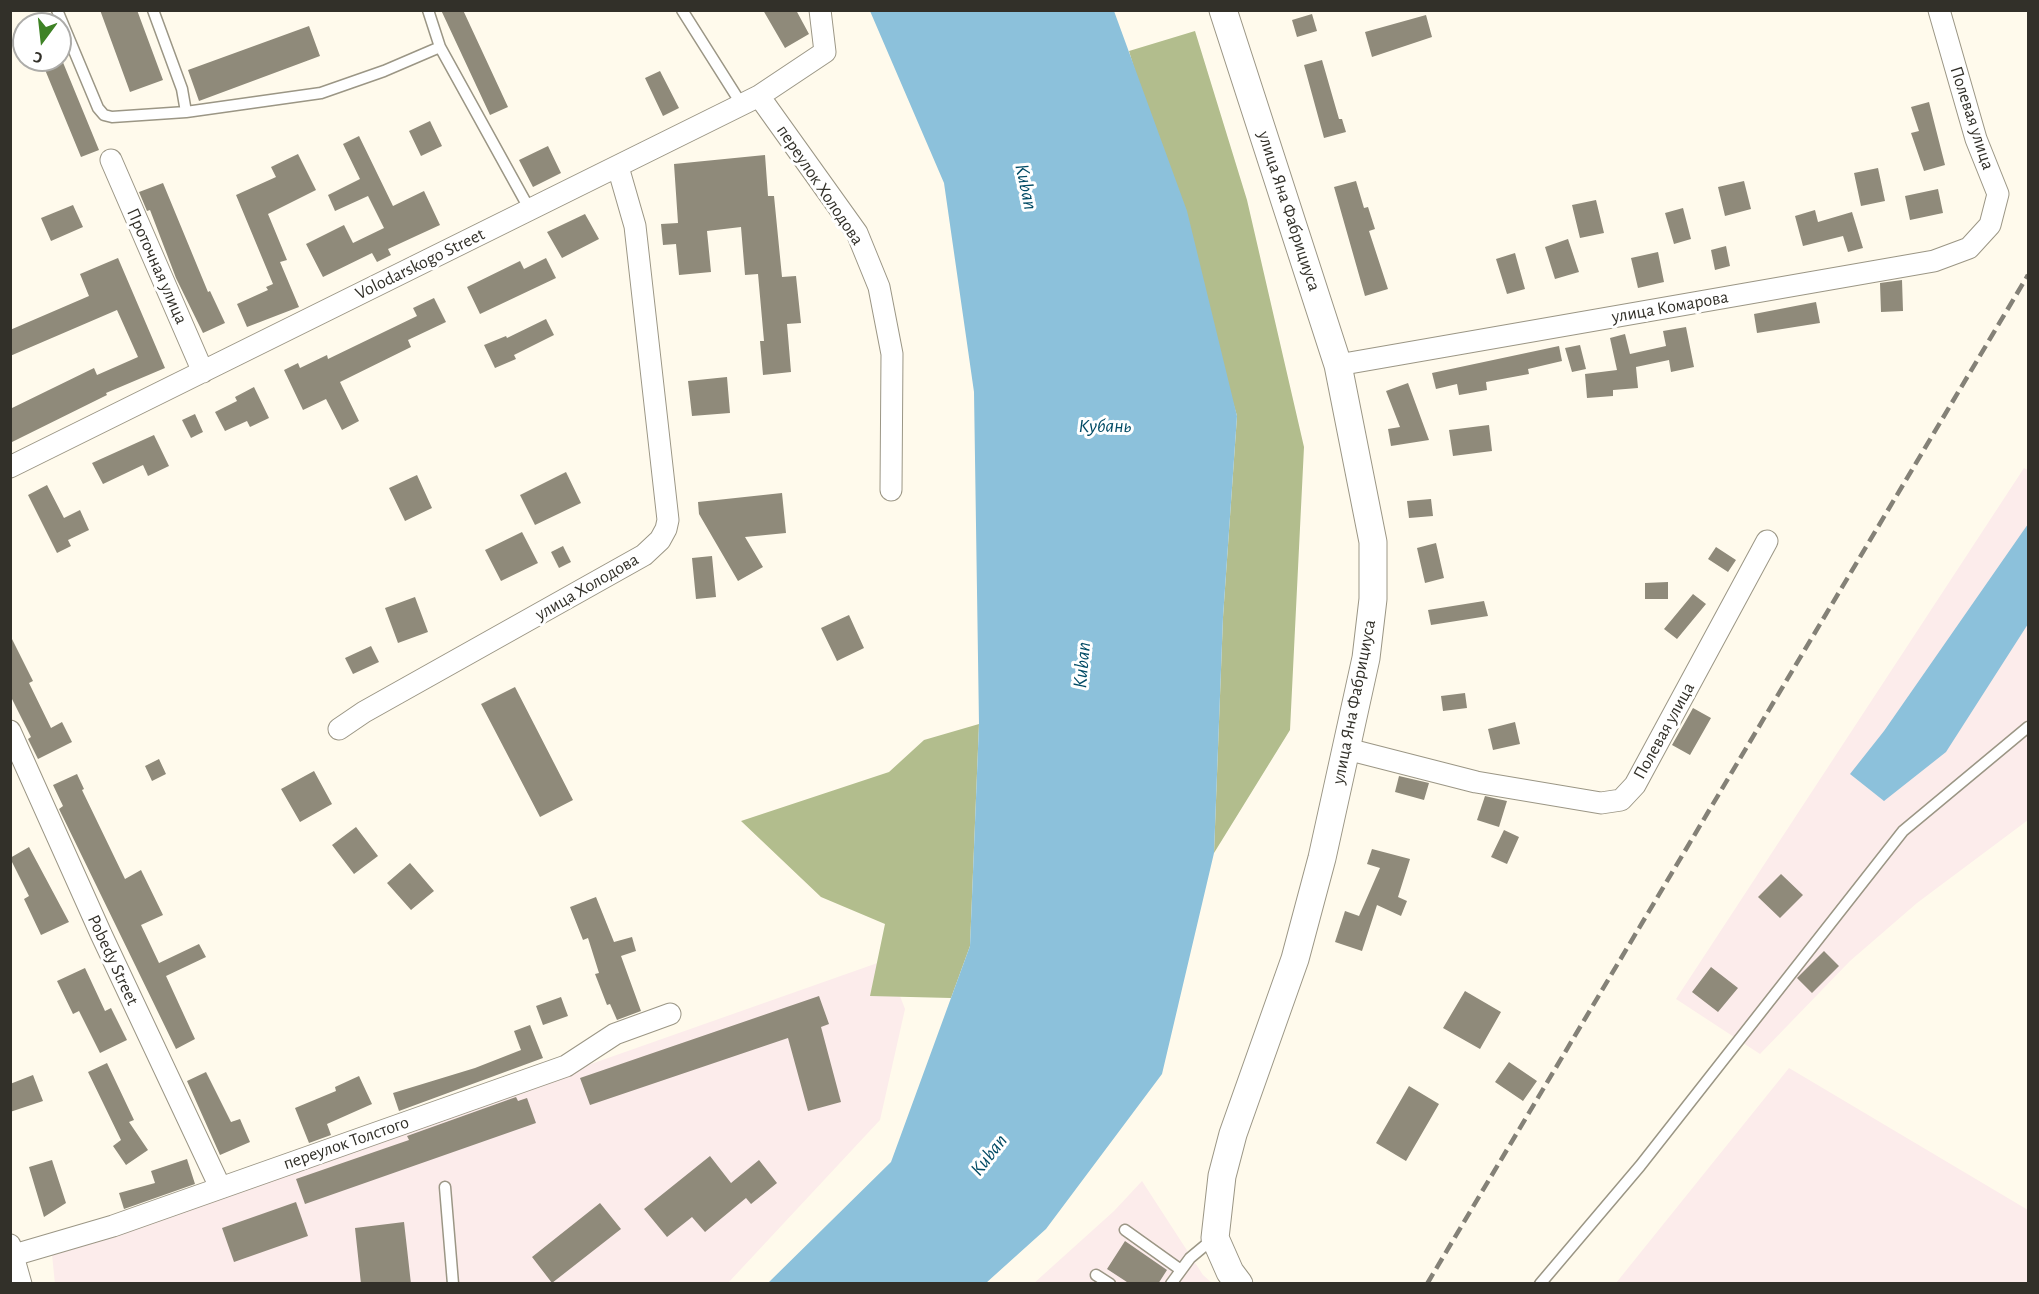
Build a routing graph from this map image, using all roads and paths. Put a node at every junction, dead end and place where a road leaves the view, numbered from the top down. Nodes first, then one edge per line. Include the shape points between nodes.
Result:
1 (57, 10) edge
2 (153, 10) edge
3 (428, 10) edge
4 (682, 10) edge
5 (820, 10) edge
6 (1939, 10) edge
7 (1226, 11) edge
8 (440, 47) junction
9 (751, 100) junction
10 (186, 112) junction
11 (111, 160) dead end
12 (618, 167) junction
13 (530, 210) junction
14 (1990, 225) joint
15 (1338, 366) junction
16 (203, 372) junction
17 (10, 467) edge
18 (891, 490) dead end
19 (1767, 541) dead end
20 (2028, 727) edge
21 (339, 729) dead end
22 (10, 731) edge
23 (1347, 749) junction
24 (670, 1014) dead end
25 (220, 1187) junction
26 (445, 1187) dead end
27 (1125, 1230) dead end
28 (1215, 1238) junction
29 (12, 1250) edge
30 (1181, 1269) junction
31 (1096, 1275) dead end
32 (21, 1284) edge
33 (453, 1284) edge
34 (1110, 1284) edge
35 (1171, 1284) edge
36 (1239, 1284) edge
37 (1540, 1284) edge

1 - 10 lane via 104,115
2 - 10 lane via 182,89
3 - 8 lane
4 - 9 lane
5 - 9 street, Volodarskogo Street via 825,52
6 - 14 street, Полевая улица via 1976,139 1998,194
7 - 15 street, улица Яна Фабрициуса
8 - 10 lane via 321,93
8 - 13 lane
9 - 12 street, Volodarskogo Street
9 - 18 street, переулок Холодова via 857,233 879,286 892,354
11 - 16 street, Проточная улица
12 - 13 street, Volodarskogo Street
12 - 21 street, улица Холодова via 635,226 666,529 644,555
13 - 16 street, Volodarskogo Street
14 - 15 street, улица Комарова via 1969,248 1934,261
15 - 23 street, улица Яна Фабрициуса via 1373,542 1369,634
16 - 17 street, Volodarskogo Street
19 - 23 street, Полевая улица via 1635,785 1621,800 1601,803 1476,782
20 - 37 lane via 1903,831 1640,1166
22 - 25 street, Pobedy Street via 100,934
23 - 28 street, улица Яна Фабрициуса via 1295,959 1233,1134 1222,1176
24 - 25 street, переулок Толстого via 615,1034 566,1066
25 - 29 street, переулок Толстого via 113,1226
26 - 33 lane
27 - 30 lane
28 - 30 lane
28 - 36 street
29 - 32 street
30 - 35 lane
31 - 34 lane

